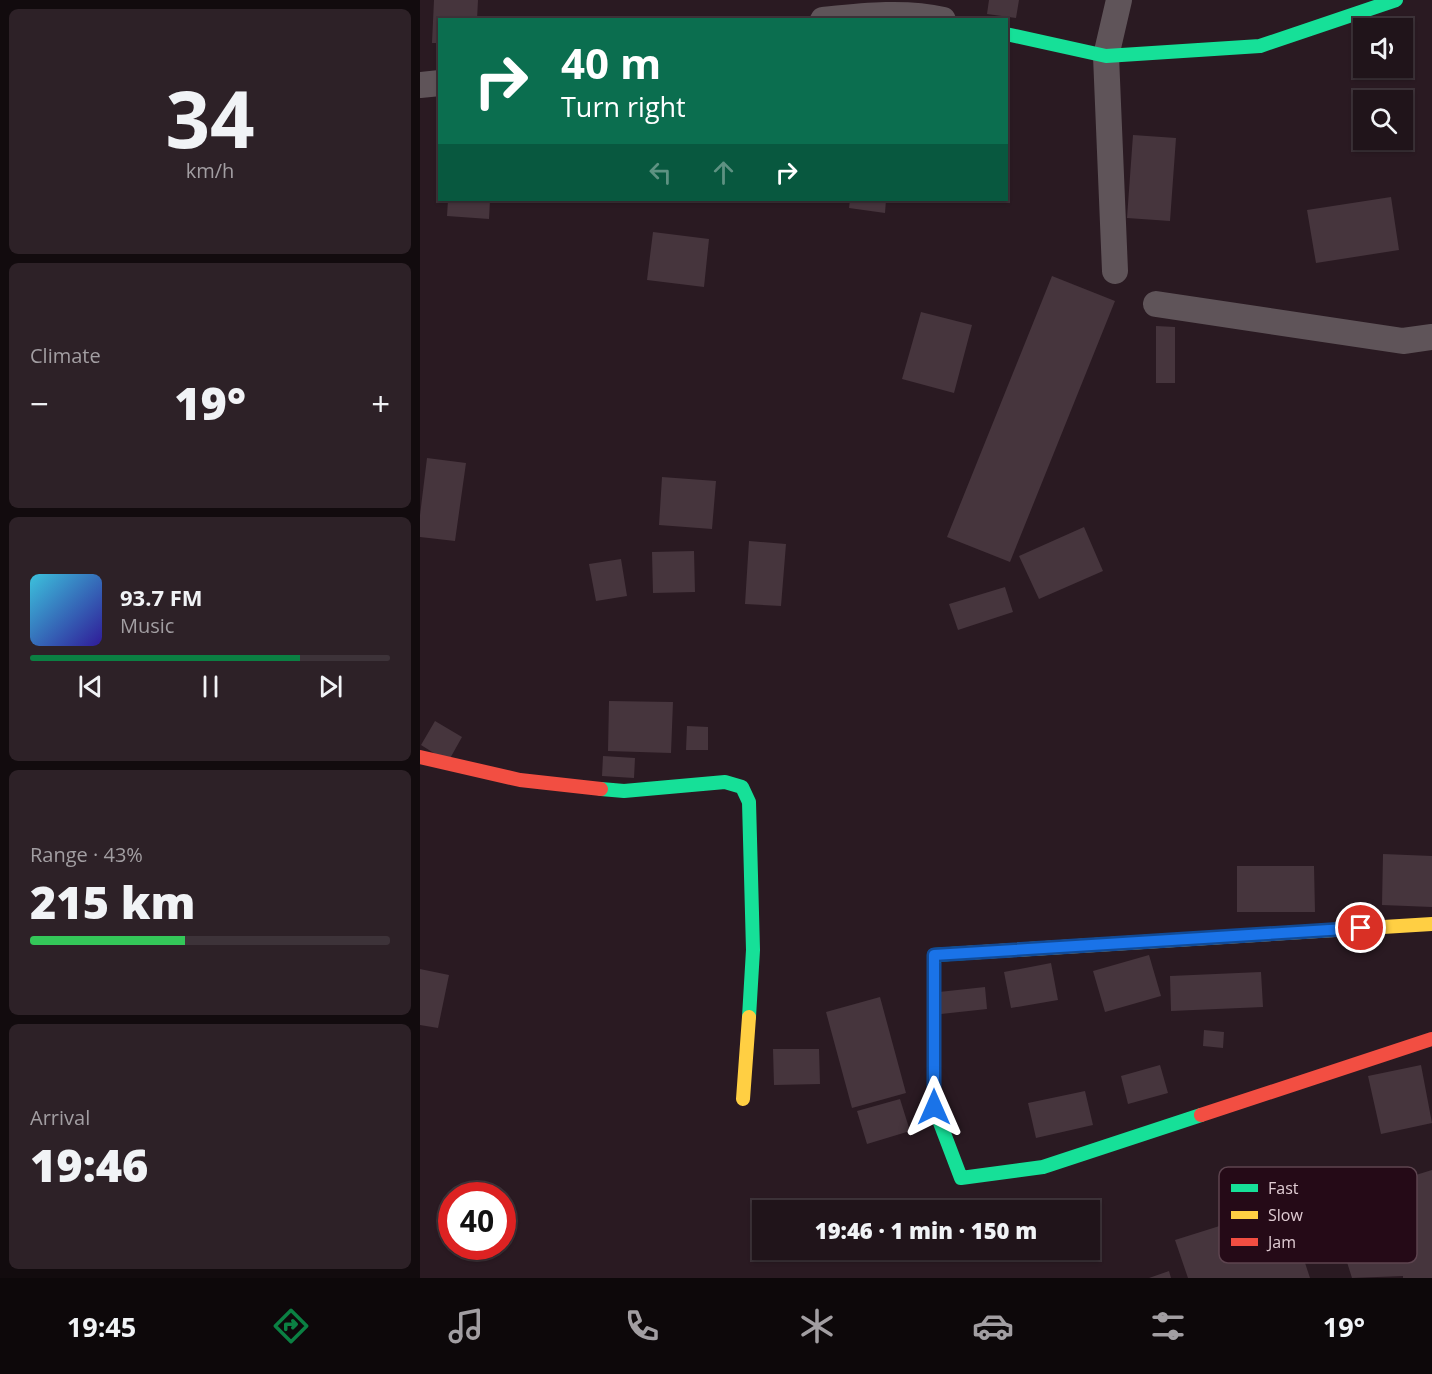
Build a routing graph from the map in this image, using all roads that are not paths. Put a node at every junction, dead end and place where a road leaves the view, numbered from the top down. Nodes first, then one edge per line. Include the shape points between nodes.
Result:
1 (1119, 0) edge
2 (1396, 0) edge
3 (844, 18) edge
4 (936, 18) edge
5 (1008, 34) edge
6 (1106, 56) junction
7 (438, 83) edge
8 (420, 85) edge
9 (1115, 271) dead end
10 (1156, 304) dead end
11 (1432, 337) edge
12 (420, 757) edge
13 (1432, 924) edge
14 (1432, 1039) edge
15 (743, 1099) dead end

1 - 6 street
2 - 6 street via 1260,46
3 - 4 street
5 - 6 street
6 - 9 street
7 - 8 street
10 - 11 street via 1403,341
12 - 15 street via 520,780 624,791 725,782 742,787 749,802 753,950
13 - 14 street via 934,955 934,1107 961,1179 1043,1167

